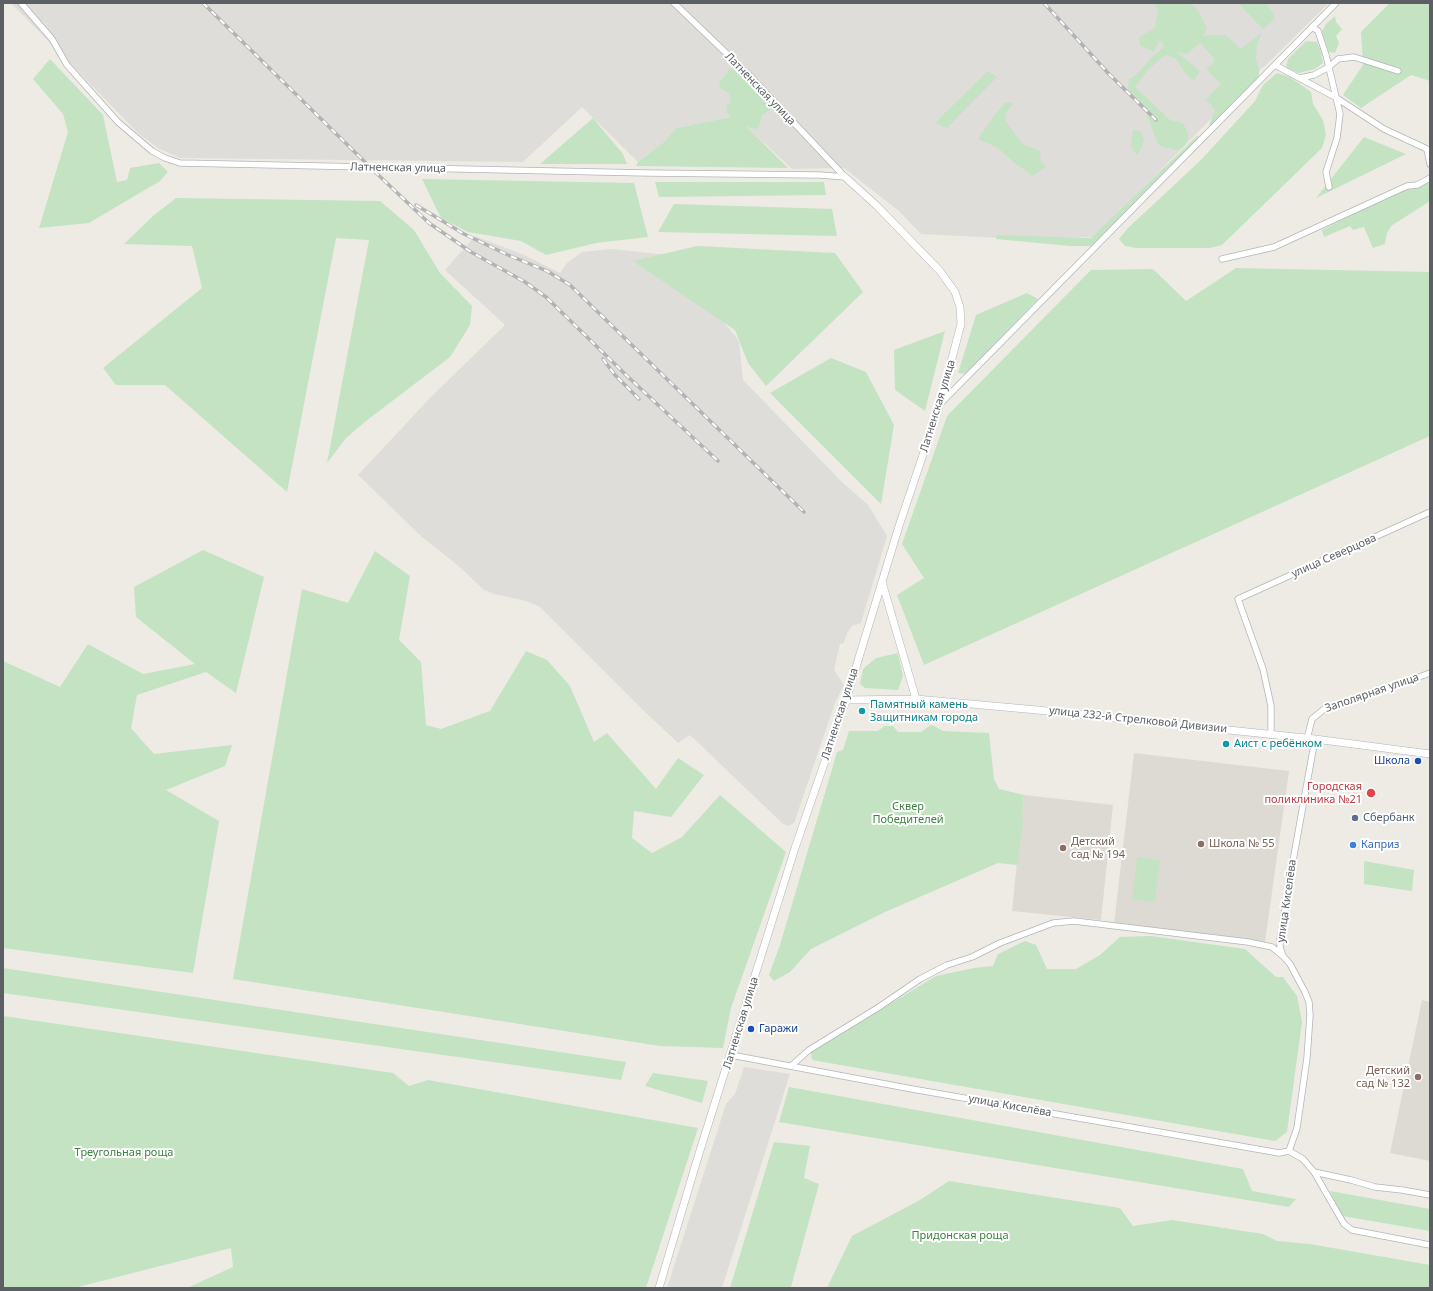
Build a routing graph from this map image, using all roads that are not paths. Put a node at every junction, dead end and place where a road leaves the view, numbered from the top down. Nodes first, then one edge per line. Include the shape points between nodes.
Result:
1 (21, 3) edge
2 (674, 3) edge
3 (1336, 3) edge
4 (1312, 27) junction
5 (1275, 65) junction
6 (1330, 67) junction
7 (1398, 71) dead end
8 (1300, 78) junction
9 (1338, 99) junction
10 (1430, 164) edge
11 (845, 177) junction
12 (1430, 178) edge
13 (1329, 187) dead end
14 (1222, 259) dead end
15 (940, 404) junction
16 (1430, 512) edge
17 (882, 582) junction
18 (1430, 673) edge
19 (916, 699) junction
20 (846, 700) junction
21 (1271, 734) junction
22 (1311, 739) junction
23 (1430, 754) edge
24 (1283, 956) junction
25 (731, 1055) junction
26 (791, 1066) junction
27 (1289, 1151) junction
28 (1314, 1172) junction
29 (1430, 1195) edge
30 (1430, 1245) edge
31 (659, 1288) edge

1 - 11 street, Латненская улица via 52,39 66,65 118,122 152,152 180,163
2 - 11 street, Латненская улица via 748,74
3 - 4 street
4 - 5 street
4 - 6 street via 1318,31
5 - 8 street
5 - 15 street
6 - 7 street via 1338,59 1354,57
6 - 8 street via 1314,75
6 - 9 street
8 - 9 street
9 - 10 street via 1384,129 1427,148
9 - 13 street via 1340,114 1337,138 1326,172
11 - 15 street, Латненская улица via 940,271 954,292 960,307 961,324
12 - 14 street via 1378,198 1274,247
15 - 17 street, Латненская улица
16 - 21 street, улица Северцова via 1238,599 1263,669 1270,706
17 - 19 street
17 - 20 street, Латненская улица
18 - 22 street, Заполярная улица via 1344,704 1328,706 1312,719
19 - 20 street, улица 232-й Стрелковой Дивизии
19 - 21 street, улица 232-й Стрелковой Дивизии
20 - 25 street, Латненская улица via 795,848
21 - 22 street, улица 232-й Стрелковой Дивизии
22 - 23 street, улица 232-й Стрелковой Дивизии
22 - 24 street, улица Киселёва via 1280,940
24 - 26 street via 1272,947 1248,942 1074,921 1053,923 947,965 920,979 809,1050
24 - 27 street, улица Киселёва via 1305,992 1310,1015 1297,1128
25 - 26 street, улица Киселёва
25 - 31 street, Латненская улица
26 - 27 street, улица Киселёва via 1260,1150 1278,1153
27 - 28 street via 1303,1159
28 - 29 street via 1375,1187
28 - 30 street via 1344,1224 1352,1230

